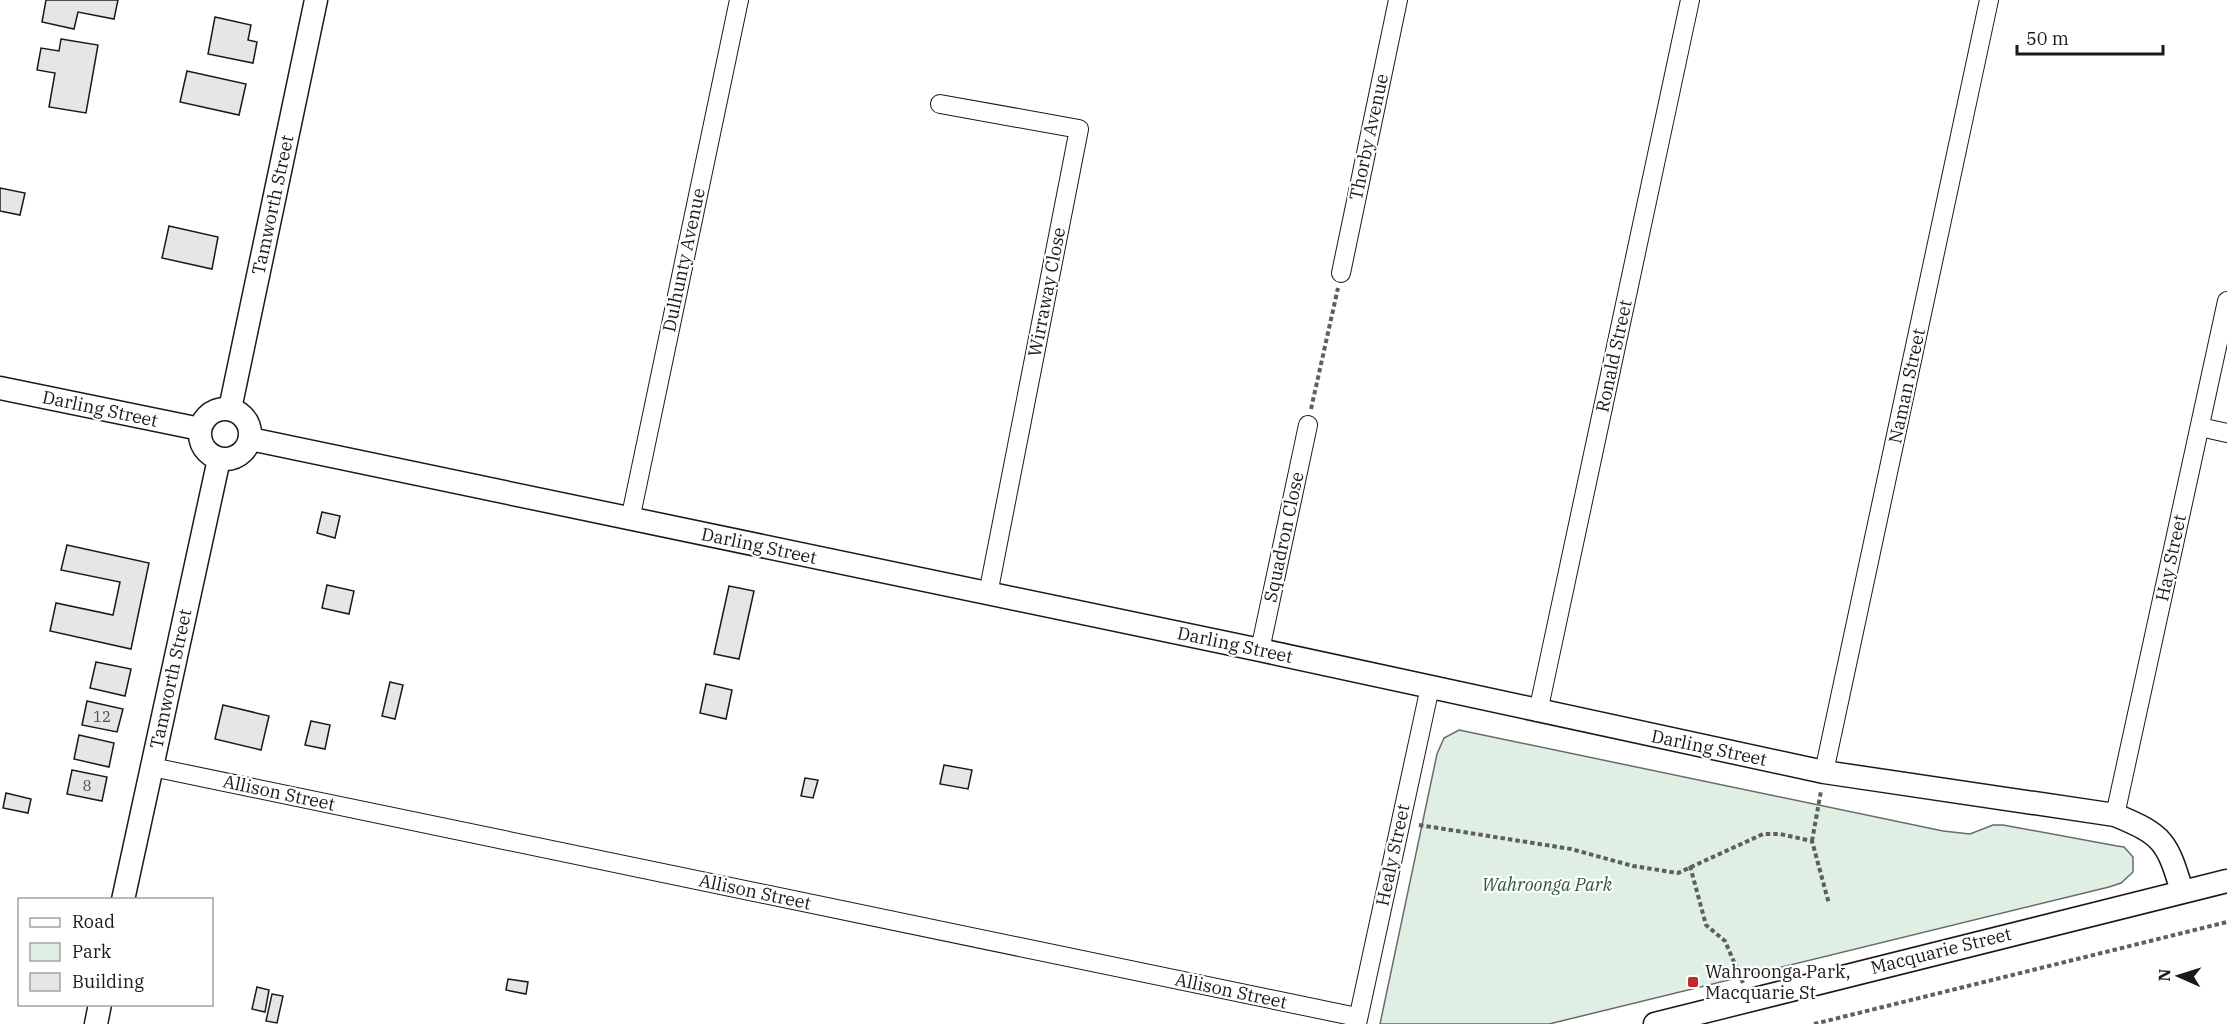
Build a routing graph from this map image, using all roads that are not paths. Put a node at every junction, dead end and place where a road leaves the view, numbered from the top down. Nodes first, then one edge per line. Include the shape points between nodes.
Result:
1 (316, 0) edge
2 (739, 0) edge
3 (1398, 0) edge
4 (1690, 0) edge
5 (1989, 0) edge
6 (940, 104) dead end
7 (1341, 273) road end
8 (2227, 301) edge
9 (0, 388) edge
10 (230, 409) junction
11 (1308, 425) road end
12 (2200, 426) junction
13 (200, 429) junction
14 (2227, 432) edge
15 (250, 439) junction
16 (219, 459) junction
17 (630, 520) junction
18 (988, 594) junction
19 (1260, 650) junction
20 (1430, 687) junction
21 (1538, 712) junction
22 (152, 766) junction
23 (1824, 772) junction
24 (2115, 815) junction
25 (2227, 881) edge
26 (2182, 891) junction
27 (123, 898) edge
28 (100, 1006) edge
29 (1357, 1020) edge
30 (96, 1024) edge
31 (1655, 1024) edge

1 - 10 street, Tamworth Street
2 - 17 street, Dulhunty Avenue
3 - 7 street, Thorby Avenue
4 - 21 street, Ronald Street
5 - 23 street, Naman Street
6 - 18 street, Wirraway Close via 1079,129
8 - 12 street, Hay Street
9 - 13 street, Darling Street
10 - 13 street via 214,411
10 - 15 street via 248,423
11 - 19 street, Squadron Close
12 - 14 street
12 - 24 street, Hay Street
13 - 16 street via 206,451
15 - 16 street via 242,453
15 - 17 street, Darling Street
16 - 22 street, Tamworth Street
17 - 18 street, Darling Street
18 - 19 street, Darling Street
19 - 20 street, Darling Street
20 - 21 street, Darling Street
20 - 29 street, Healy Street
21 - 23 street, Darling Street
22 - 27 street, Tamworth Street
22 - 29 street, Allison Street
23 - 24 street, Darling Street
24 - 26 street, Darling Street via 2146,828 2162,840
25 - 26 street, Macquarie Street
26 - 31 street, Macquarie Street
28 - 30 street

